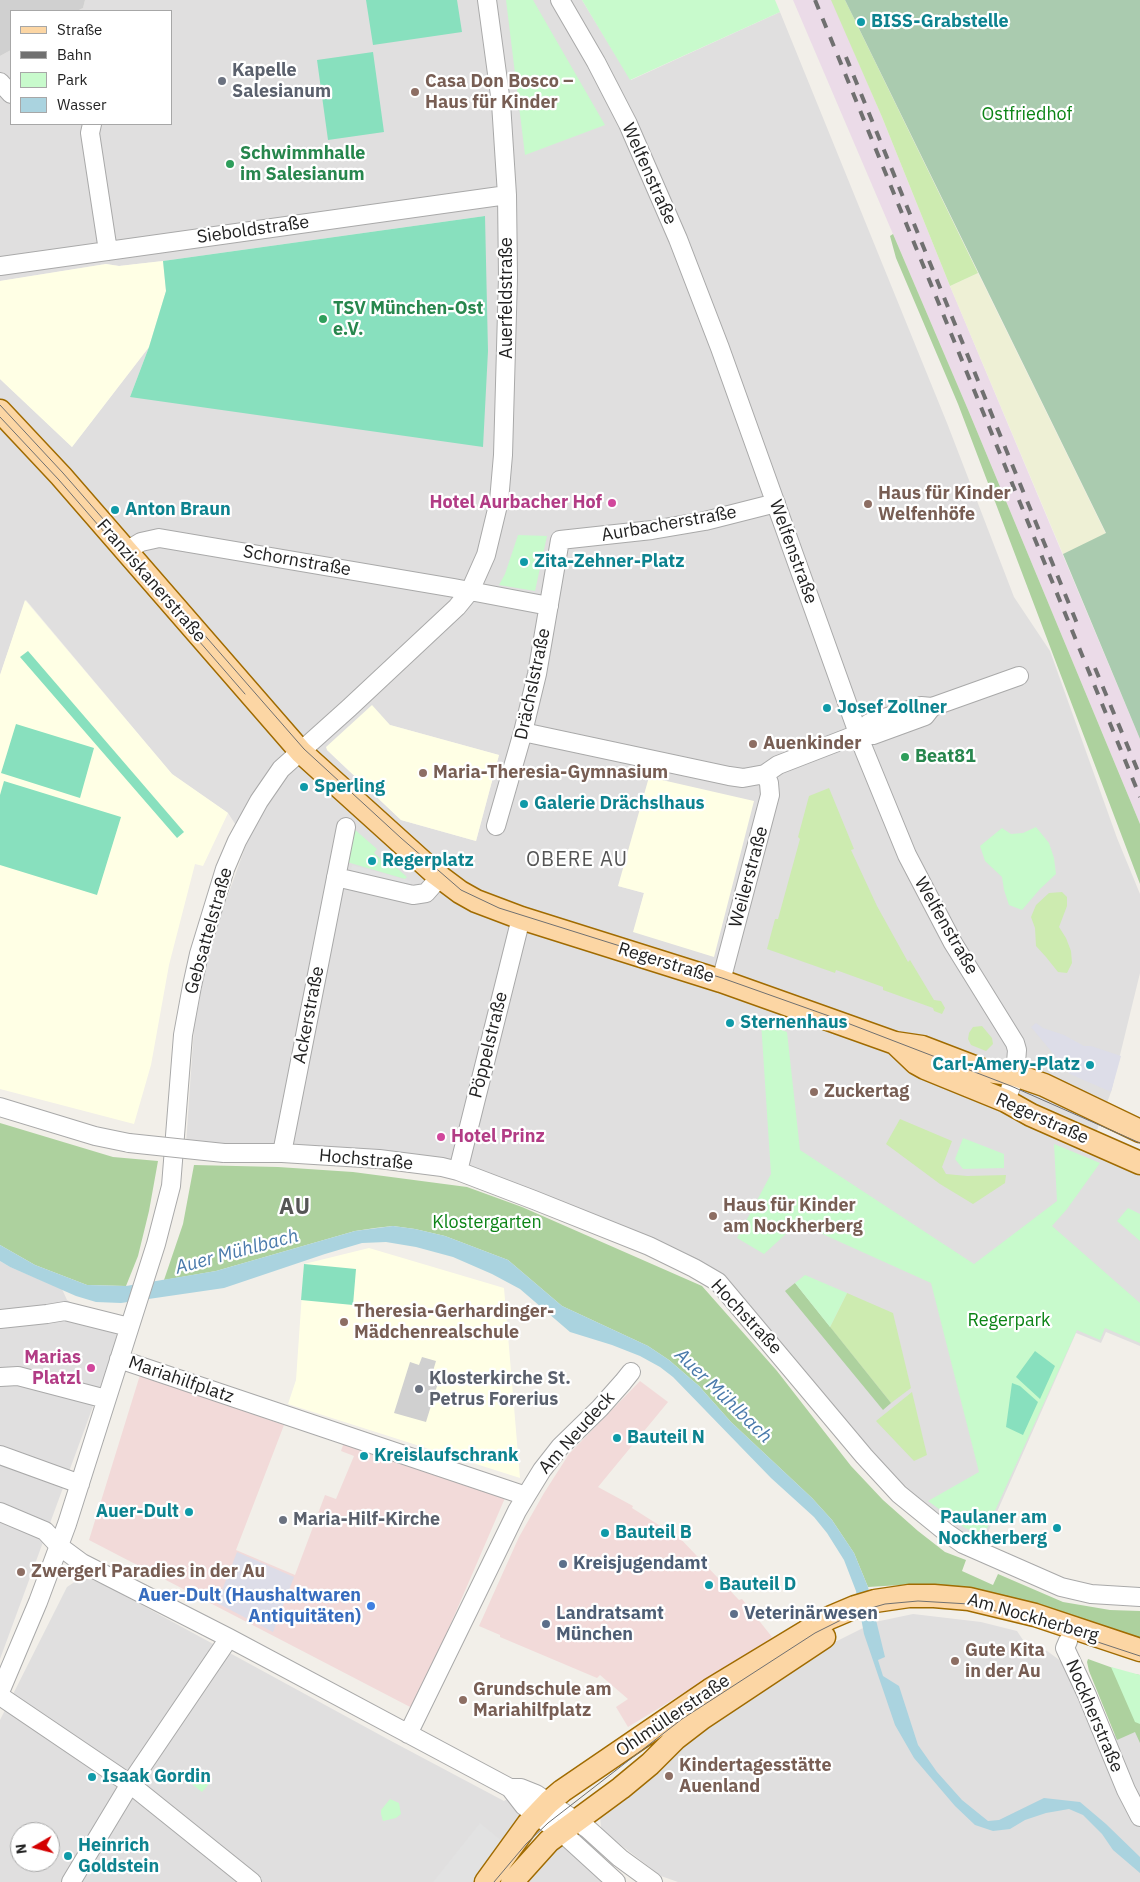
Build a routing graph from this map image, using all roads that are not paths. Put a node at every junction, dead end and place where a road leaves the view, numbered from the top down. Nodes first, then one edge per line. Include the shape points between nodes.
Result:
1 (487, 0) edge
2 (560, 0) edge
3 (92, 125) edge
4 (507, 195) junction
5 (108, 250) junction
6 (0, 266) edge
7 (0, 411) edge
8 (776, 503) junction
9 (561, 541) joint
10 (126, 551) junction
11 (470, 591) junction
12 (550, 606) junction
13 (1019, 676) dead end
14 (523, 732) junction
15 (858, 734) junction
16 (301, 752) junction
17 (764, 774) junction
18 (496, 826) dead end
19 (346, 827) dead end
20 (336, 876) junction
21 (440, 877) junction
22 (520, 918) junction
23 (721, 981) junction
24 (895, 1043) junction
25 (1015, 1075) junction
26 (1006, 1101) junction
27 (0, 1107) edge
28 (1140, 1131) edge
29 (282, 1153) junction
30 (1140, 1163) edge
31 (458, 1171) junction
32 (0, 1319) edge
33 (130, 1323) junction
34 (119, 1359) junction
35 (631, 1372) dead end
36 (0, 1377) edge
37 (106, 1399) junction
38 (0, 1455) edge
39 (80, 1484) junction
40 (526, 1496) junction
41 (0, 1512) edge
42 (59, 1546) junction
43 (1140, 1597) edge
44 (902, 1604) junction
45 (229, 1638) junction
46 (1068, 1641) junction
47 (1140, 1650) edge
48 (1140, 1664) edge
49 (0, 1692) edge
50 (0, 1696) edge
51 (408, 1734) junction
52 (130, 1784) junction
53 (543, 1809) junction
54 (1140, 1817) edge
55 (568, 1827) junction
56 (71, 1882) edge
57 (252, 1882) edge
58 (486, 1882) edge
59 (512, 1882) edge
60 (616, 1882) edge
61 (653, 1882) edge

1 - 4 street, Auerfeldstraße via 501,103
2 - 8 street, Welfenstraße via 596,62 648,167 700,294
3 - 5 street via 90,133
4 - 5 street, Sieboldstraße
4 - 11 street, Auerfeldstraße via 505,428 500,501 486,554
5 - 6 street, Sieboldstraße
7 - 10 main road, Franziskanerstraße
8 - 9 street, Aurbacherstraße via 705,521
8 - 15 street, Welfenstraße
9 - 12 street, Drächslstraße
10 - 11 street, Schornstraße via 141,542 159,538
10 - 16 main road, Franziskanerstraße
11 - 12 street
11 - 16 street, Gebsattelstraße via 452,612
12 - 14 street, Drächslstraße
13 - 15 street via 932,707 921,706 876,720
14 - 17 street via 729,776 743,778
14 - 18 street, Drächslstraße
15 - 17 street via 778,765
15 - 25 street, Welfenstraße via 893,824 919,879 953,943 1015,1043
16 - 21 main road
16 - 33 street, Gebsattelstraße via 281,769 258,801 225,869 209,918 183,1035 171,1186
17 - 23 street, Weilerstraße via 770,795
19 - 20 street
20 - 21 street via 413,895 426,893
20 - 29 street, Ackerstraße
21 - 22 main road, Regerstraße via 476,901
22 - 23 main road, Regerstraße
22 - 31 street, Pöppelstraße
23 - 24 main road, Regerstraße
24 - 25 main road, Regerstraße via 922,1047 982,1070
24 - 26 main road, Regerstraße via 924,1068
25 - 26 street, Welfenstraße
25 - 28 main road, Regerstraße via 1044,1085
26 - 30 main road, Regerstraße
27 - 29 street, Hochstraße, bridge via 123,1142 224,1153
29 - 31 street, Hochstraße via 380,1159
31 - 43 street, Hochstraße via 648,1246 718,1282 899,1494 963,1544 1061,1587 1091,1594
32 - 33 street via 65,1311
33 - 34 street, Gebsattelstraße
34 - 37 street, Mariahilfplatz
34 - 40 street, Mariahilfplatz
35 - 40 street, Am Neudeck via 560,1447
36 - 37 street via 18,1376
37 - 39 street, Mariahilfplatz
38 - 39 street
39 - 42 street, Mariahilfplatz
40 - 51 street
41 - 42 street via 45,1531
42 - 45 street via 82,1563
42 - 49 street, Mariahilfplatz
44 - 46 main road, Am Nockherberg via 986,1616
44 - 47 main road, Am Nockherberg via 934,1596 989,1603
44 - 53 main road, Ohlmüllerstraße via 875,1601 829,1618 710,1690 562,1791
44 - 55 main road, Ohlmüllerstraße via 864,1618 804,1649 791,1661 695,1723 621,1788
45 - 51 street
45 - 52 street
46 - 48 main road, Am Nockherberg
46 - 54 street, Nockherstraße via 1066,1648
50 - 52 street
51 - 53 street via 510,1788 522,1788 536,1794
52 - 56 street
52 - 57 street
53 - 55 street
53 - 58 main road, Ohlmüllerstraße
55 - 59 main road, Ohlmüllerstraße via 537,1853
55 - 60 street
55 - 61 street via 588,1830

